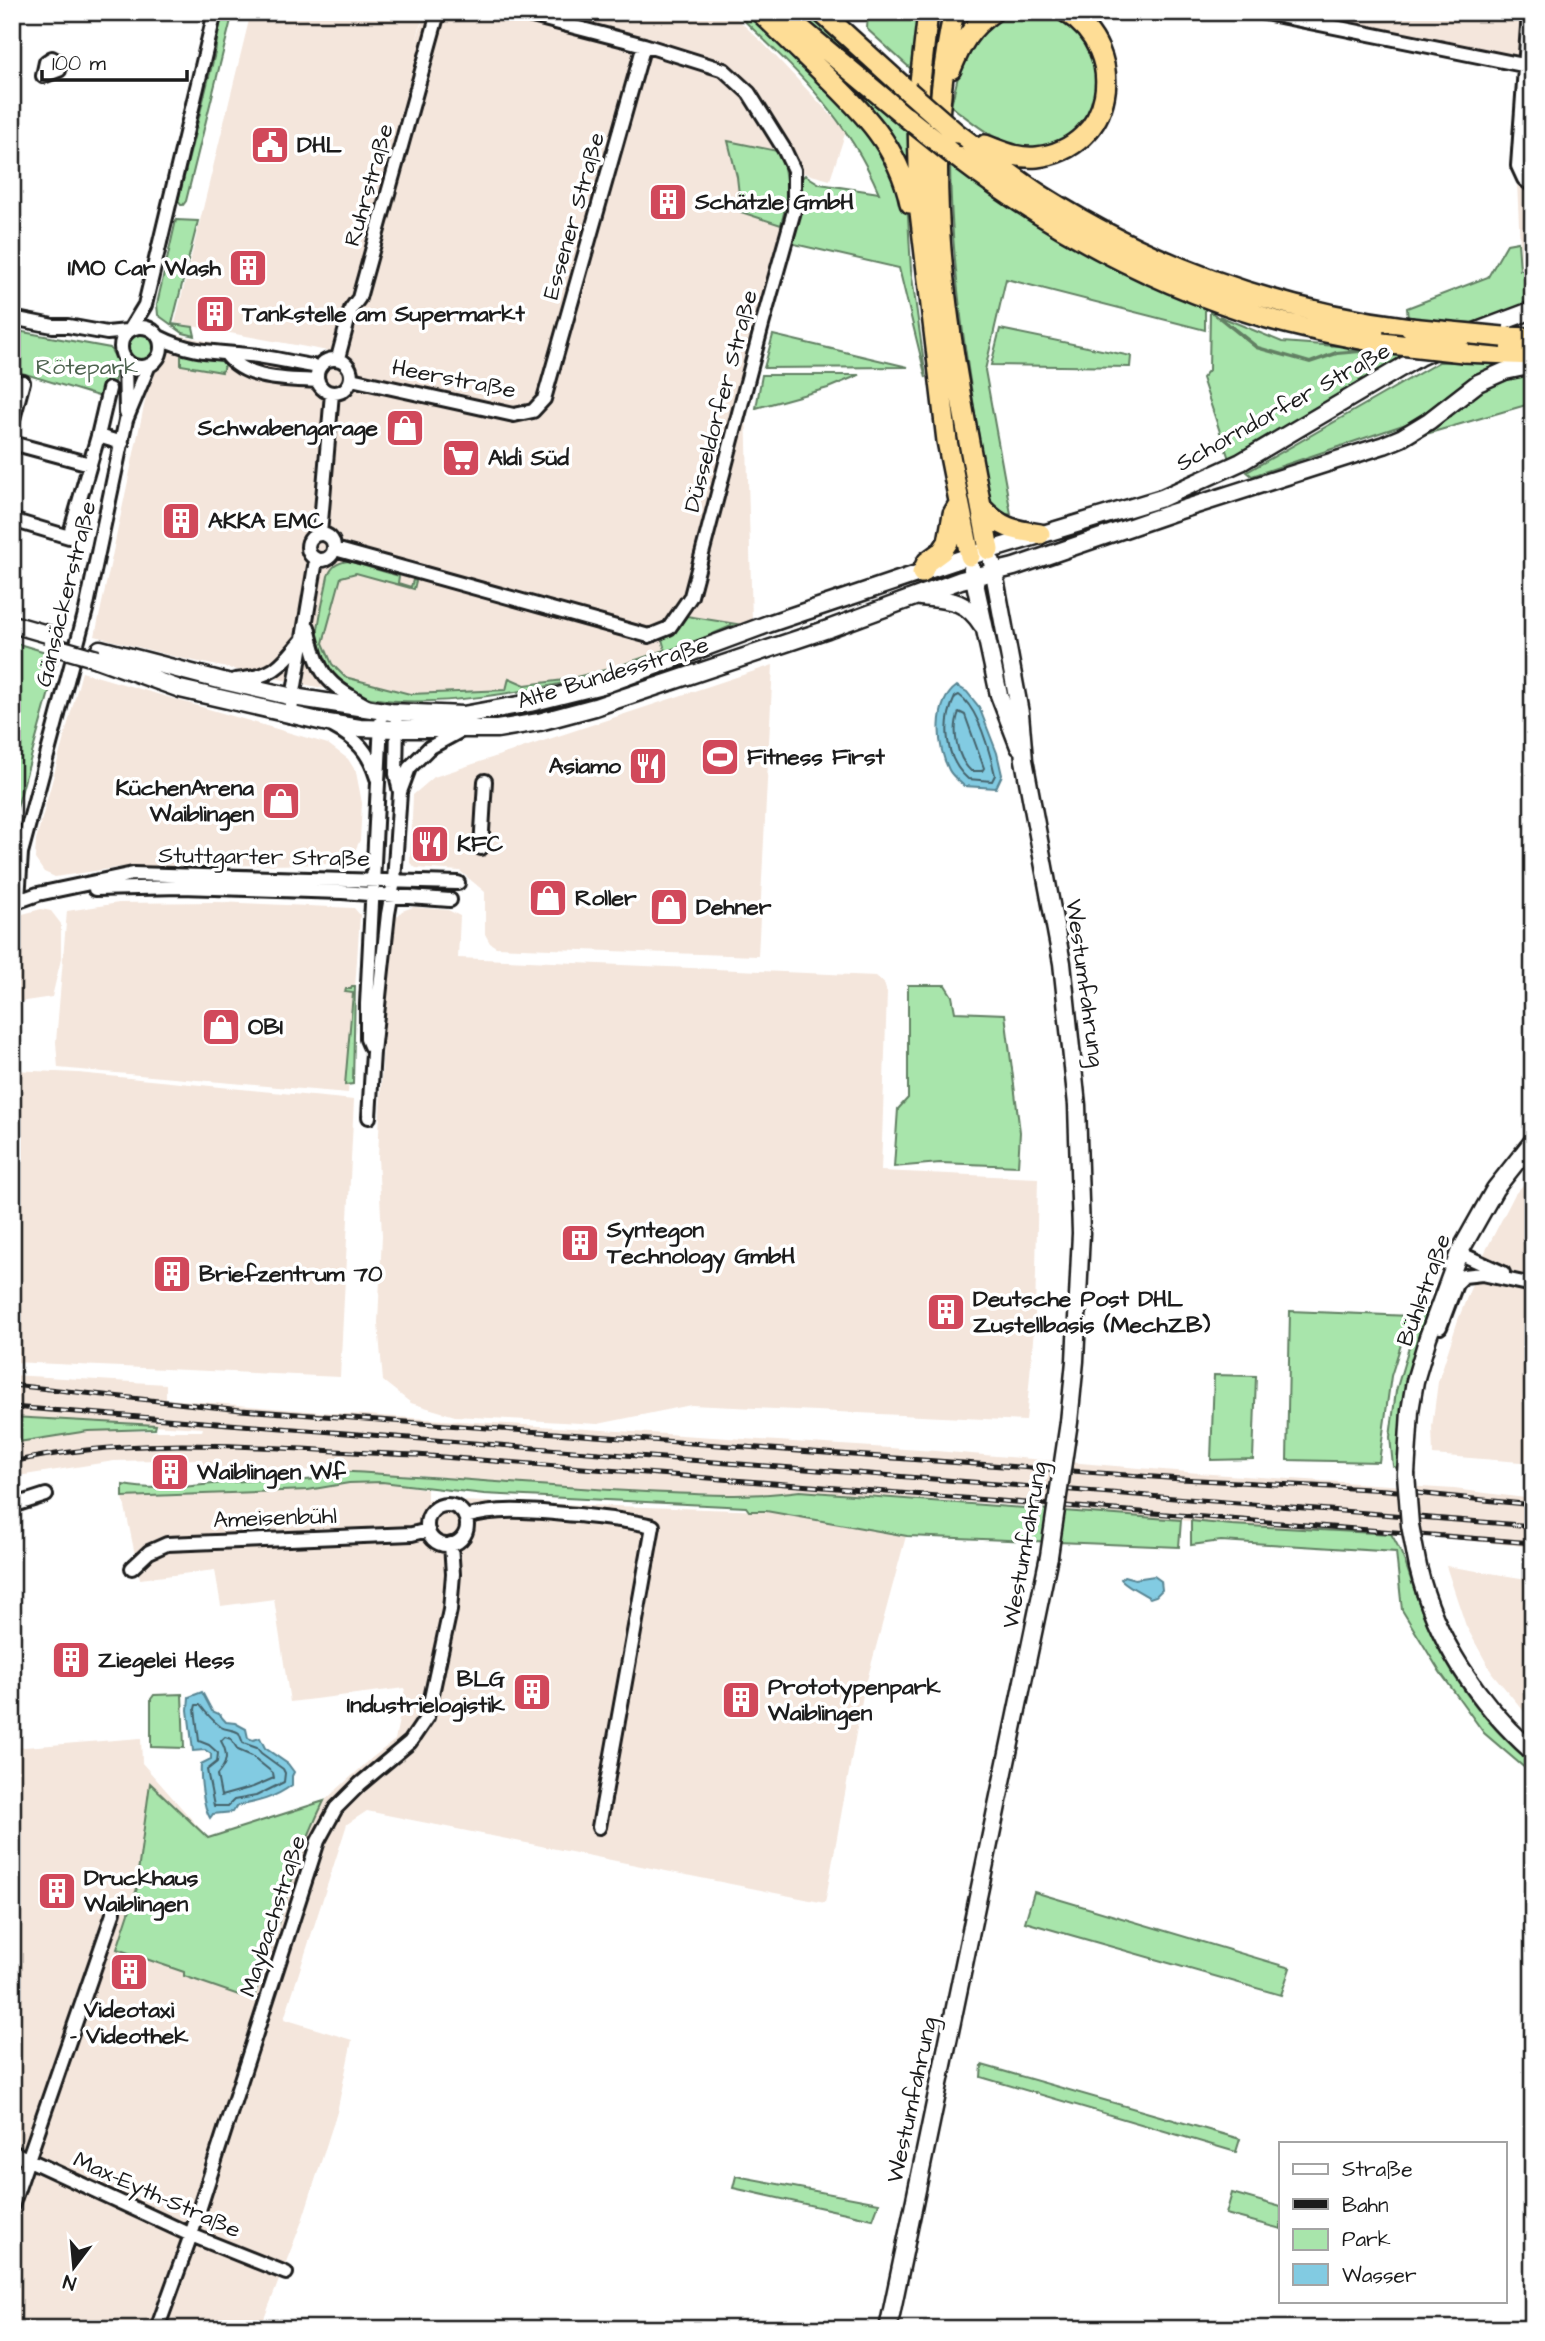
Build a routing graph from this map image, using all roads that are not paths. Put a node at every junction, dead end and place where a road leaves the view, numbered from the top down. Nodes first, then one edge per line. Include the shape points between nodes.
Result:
1 (215, 12) edge
2 (517, 12) edge
3 (760, 12) edge
4 (781, 12) edge
5 (821, 12) edge
6 (928, 12) edge
7 (954, 12) edge
8 (993, 12) edge
9 (1066, 12) edge
10 (1260, 12) edge
11 (1530, 12) edge
12 (437, 15) edge
13 (644, 45) junction
14 (1529, 66) edge
15 (942, 83) junction
16 (959, 143) junction
17 (1528, 183) edge
18 (922, 236) junction
19 (145, 304) junction
20 (1533, 310) edge
21 (12, 318) edge
22 (53, 326) junction
23 (129, 330) junction
24 (157, 334) junction
25 (1533, 338) edge
26 (177, 347) junction
27 (226, 354) junction
28 (1533, 355) edge
29 (123, 356) junction
30 (338, 358) junction
31 (154, 361) junction
32 (1533, 365) edge
33 (319, 367) junction
34 (351, 379) junction
35 (317, 381) junction
36 (23, 382) dead end
37 (109, 389) dead end
38 (332, 393) junction
39 (544, 399) joint
40 (126, 420) junction
41 (12, 423) edge
42 (98, 436) junction
43 (12, 443) edge
44 (122, 443) junction
45 (90, 464) junction
46 (959, 503) junction
47 (982, 508) junction
48 (12, 520) edge
49 (320, 534) junction
50 (1040, 534) junction
51 (335, 549) junction
52 (989, 550) junction
53 (970, 556) junction
54 (316, 560) junction
55 (994, 572) junction
56 (922, 573) junction
57 (974, 578) junction
58 (914, 596) junction
59 (307, 622) junction
60 (12, 624) edge
61 (985, 629) junction
62 (12, 634) edge
63 (303, 639) junction
64 (53, 641) junction
65 (98, 654) junction
66 (223, 681) junction
67 (293, 697) junction
68 (376, 709) junction
69 (397, 713) junction
70 (290, 716) junction
71 (328, 723) junction
72 (389, 729) junction
73 (461, 730) junction
74 (1024, 760) junction
75 (485, 781) dead end
76 (379, 785) junction
77 (400, 792) junction
78 (481, 848) dead end
79 (375, 861) junction
80 (374, 880) junction
81 (394, 881) junction
82 (458, 883) dead end
83 (344, 886) junction
84 (374, 895) junction
85 (391, 895) junction
86 (450, 900) dead end
87 (15, 901) edge
88 (373, 913) junction
89 (373, 1052) junction
90 (369, 1117) dead end
91 (1533, 1142) edge
92 (1459, 1253) junction
93 (1530, 1284) edge
94 (1426, 1345) junction
95 (46, 1494) dead end
96 (12, 1506) edge
97 (465, 1517) junction
98 (428, 1530) junction
99 (451, 1544) junction
100 (132, 1568) dead end
101 (1533, 1752) edge
102 (599, 1827) dead end
103 (114, 1911) dead end
104 (12, 2152) edge
105 (27, 2160) junction
106 (12, 2206) edge
107 (191, 2235) junction
108 (286, 2273) dead end
109 (157, 2329) edge
110 (888, 2329) edge

1 - 19 street
2 - 13 street, Düsseldorfer Straße
3 - 18 highway via 880,134 901,171
4 - 16 highway, bridge via 906,117
5 - 16 highway, bridge
6 - 18 highway via 918,118
7 - 15 highway
8 - 15 highway via 966,37
9 - 16 highway via 1088,30 1105,65 1103,103 1086,133 1063,150 1035,157
10 - 14 street
11 - 14 street
12 - 30 street, Ruhrstraße via 359,298 351,309
13 - 39 street, Essener Straße
13 - 51 street, Düsseldorfer Straße via 724,70 749,93 794,170 794,211 691,596 669,628 649,636
14 - 17 street via 1518,166
15 - 47 highway via 937,157 940,242 957,377
16 - 25 highway, bridge via 1111,236 1231,287 1363,321
16 - 28 highway, bridge via 982,177 1048,220 1145,272 1206,297 1330,333 1463,352
18 - 46 highway
19 - 23 street
19 - 24 street
20 - 50 main road, Schorndorfer Straße via 1419,358 1206,479 1128,510
21 - 22 street
22 - 23 street via 107,333
22 - 29 street via 105,341
23 - 24 street via 142,326
23 - 29 street via 121,341
24 - 26 street
24 - 31 street via 161,346
26 - 27 street
26 - 31 street
27 - 33 street
27 - 35 street via 249,373
29 - 31 street via 137,367
29 - 40 street, Gänsäckerstraße
30 - 33 street via 327,359
30 - 34 street via 351,369
31 - 40 street, Gänsäckerstraße
32 - 55 main road, Schorndorfer Straße via 1478,383 1429,421 1384,445
33 - 35 street
34 - 38 street via 346,388
34 - 39 street, Heerstraße via 514,415 533,411
35 - 38 street
36 - 41 street
37 - 42 street
38 - 49 street
40 - 44 street, Gänsäckerstraße
42 - 44 street
42 - 45 street
43 - 45 street
44 - 87 street, Gänsäckerstraße via 86,610 21,853
45 - 48 street via 69,537
46 - 53 highway
46 - 56 highway via 948,541
47 - 50 highway via 1007,528
47 - 52 highway
49 - 51 street via 329,537
49 - 54 street via 307,543
50 - 52 main road, Schorndorfer Straße
51 - 54 street via 331,557
52 - 53 main road, Schorndorfer Straße
52 - 55 main road, Westumfahrung
53 - 56 main road, Alte Bundesstraße
53 - 57 main road, Westumfahrung
54 - 59 street
55 - 57 main road, Schorndorfer Straße
55 - 74 main road, Westumfahrung
56 - 69 main road, Alte Bundesstraße via 606,684 463,715
57 - 58 main road, Alte Bundesstraße
57 - 61 main road, Westumfahrung
58 - 61 main road via 961,603
58 - 73 main road, Alte Bundesstraße via 595,707 539,722
59 - 63 street
59 - 68 street via 321,672 339,691
60 - 64 main road
61 - 74 main road, Westumfahrung via 999,695
62 - 64 main road
63 - 66 street via 277,669 258,678
63 - 67 street
64 - 65 main road
65 - 66 main road, Alte Bundesstraße
65 - 70 main road, Alte Bundesstraße via 180,689
66 - 67 main road, Alte Bundesstraße
67 - 68 main road, Alte Bundesstraße
67 - 70 street
68 - 69 main road, Alte Bundesstraße
68 - 72 street
69 - 72 street
70 - 71 main road, Alte Bundesstraße
71 - 72 main road, Alte Bundesstraße
71 - 76 street via 353,737 372,761
72 - 73 main road, Alte Bundesstraße
72 - 76 street
72 - 77 street
73 - 77 street via 429,748 409,768
74 - 110 main road, Westumfahrung, bridge via 1062,963 1077,1105 1080,1260 1075,1361 1049,1556
75 - 78 street
76 - 79 street
77 - 81 street
79 - 80 street
79 - 83 street
80 - 81 street, Stuttgarter Straße
80 - 83 street, Stuttgarter Straße
80 - 84 street
81 - 82 street, Stuttgarter Straße
81 - 85 street
83 - 84 street, Stuttgarter Straße
83 - 87 street, Stuttgarter Straße via 133,874
83 - 88 street, Stuttgarter Straße via 364,899
84 - 85 street, Stuttgarter Straße
84 - 88 street
85 - 86 street, Stuttgarter Straße
85 - 89 street
88 - 89 street via 367,1016 367,1040
89 - 90 street
91 - 92 main road, Bühlstraße via 1495,1189
92 - 93 street
92 - 94 main road, Bühlstraße
93 - 94 street via 1482,1274 1464,1276 1436,1336
94 - 101 main road, Bühlstraße, bridge via 1411,1406 1406,1474 1418,1567 1453,1656 1497,1717
95 - 96 street
97 - 98 street via 454,1506 439,1507 428,1518
97 - 99 street via 463,1536
97 - 102 street via 518,1509 653,1526
98 - 99 street via 436,1541
98 - 100 street, Ameisenbühl via 167,1544 149,1552
99 - 107 street, Maybachstraße via 450,1610 427,1717 410,1742 348,1794 326,1823
103 - 105 street
104 - 105 street, Max-Eyth-Straße
105 - 106 street
105 - 107 street, Max-Eyth-Straße
107 - 108 street, Max-Eyth-Straße
107 - 109 street, Maybachstraße

